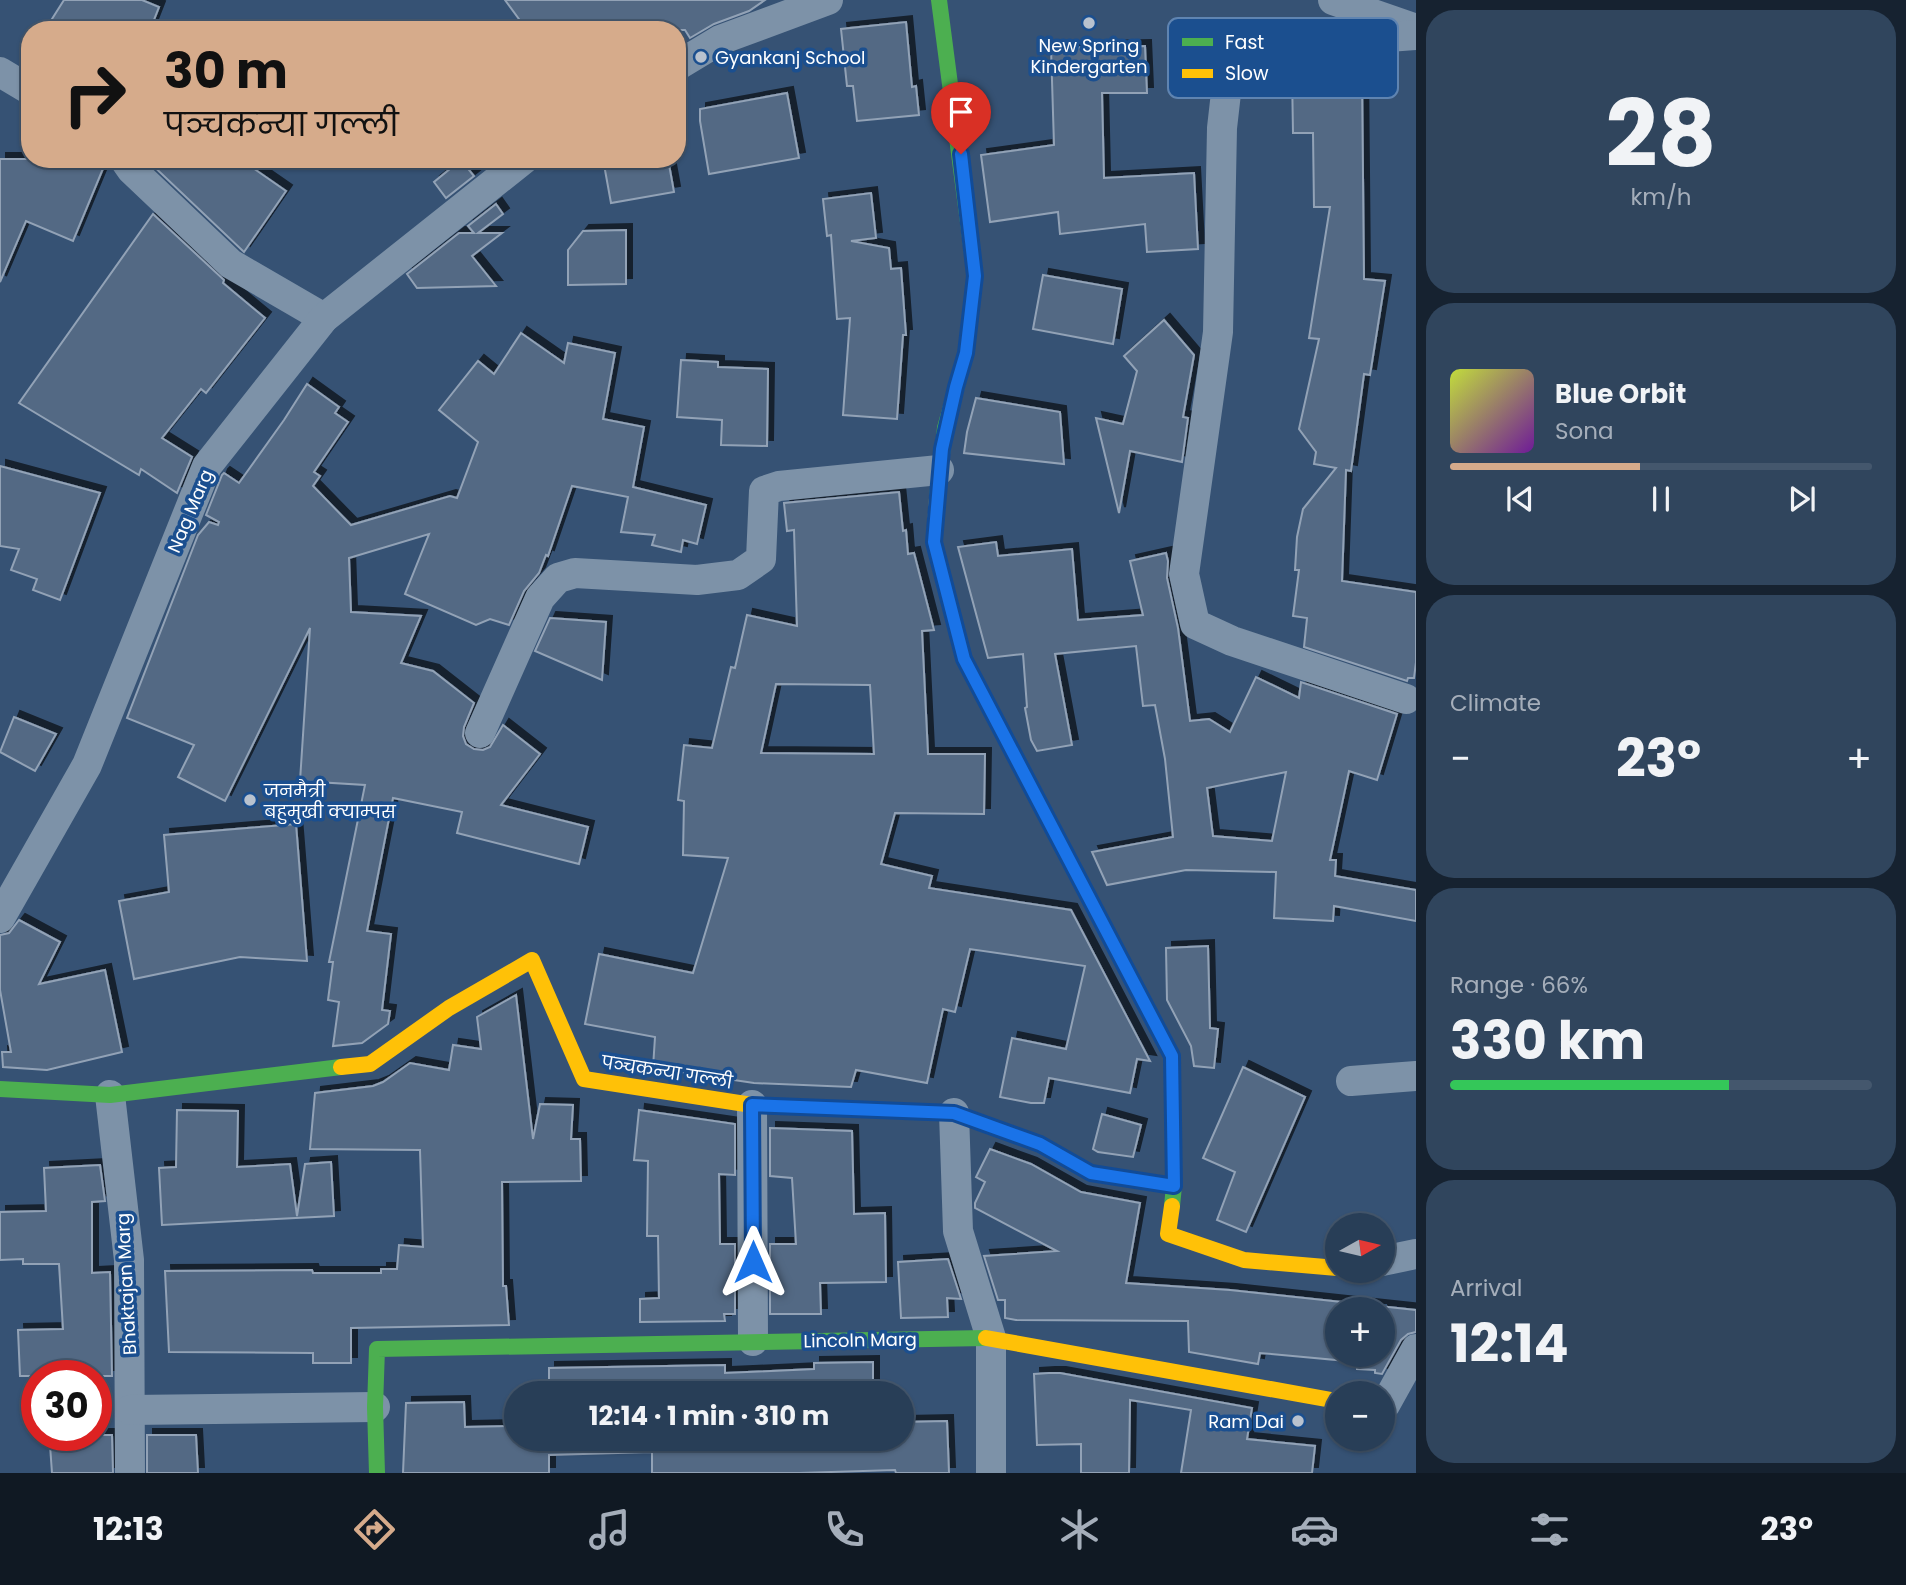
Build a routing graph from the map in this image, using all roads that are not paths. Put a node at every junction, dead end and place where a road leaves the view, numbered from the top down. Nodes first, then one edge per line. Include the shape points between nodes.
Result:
1 (828, 0) edge
2 (939, 0) edge
3 (1333, 0) edge
4 (1385, 18) edge
5 (1398, 23) edge
6 (1416, 29) edge
7 (1416, 35) edge
8 (1398, 36) edge
9 (686, 61) edge
10 (0, 72) edge
11 (21, 85) edge
12 (1225, 98) edge
13 (130, 168) edge
14 (513, 168) edge
15 (324, 318) junction
16 (939, 470) junction
17 (1406, 699) dead end
18 (480, 733) dead end
19 (0, 918) edge
20 (1416, 1076) edge
21 (1351, 1081) dead end
22 (0, 1089) edge
23 (110, 1095) junction
24 (752, 1105) junction
25 (954, 1113) junction
26 (1174, 1186) junction
27 (1416, 1255) edge
28 (1395, 1259) edge
29 (1325, 1267) edge
30 (991, 1338) junction
31 (753, 1341) junction
32 (1416, 1349) edge
33 (1395, 1387) edge
34 (1325, 1399) edge
35 (375, 1406) junction
36 (130, 1410) junction
37 (131, 1473) edge
38 (377, 1473) edge
39 (991, 1473) edge

1 - 9 street via 720,40
2 - 16 street via 975,276 966,353
3 - 4 street
5 - 6 street
7 - 8 street
10 - 11 street
12 - 17 street via 1218,332 1184,574 1195,624 1232,642
13 - 15 street via 231,264
14 - 15 street, Nag Marg
15 - 19 street, Nag Marg via 207,466 87,765
16 - 18 street via 764,491 761,559 738,575 697,580 575,573 558,578 540,598
16 - 26 street via 934,542 964,659 1172,1056
20 - 21 street
22 - 23 street, पञ्चकन्या गल्ली
23 - 24 street, पञ्चकन्या गल्ली via 370,1064 449,1008 532,960 584,1079
23 - 36 street, Bhaktajan Marg via 129,1260
24 - 25 street, पञ्चकन्या गल्ली
24 - 31 street
25 - 26 street, पञ्चकन्या गल्ली via 1040,1144 1091,1173
25 - 30 street via 958,1231
26 - 29 street via 1168,1234 1244,1260
27 - 28 street
30 - 31 street, Lincoln Marg
30 - 34 street, Lincoln Marg
30 - 39 street
31 - 35 street, Lincoln Marg via 377,1349
32 - 33 street
35 - 36 street
35 - 38 street
36 - 37 street, Bhaktajan Marg

